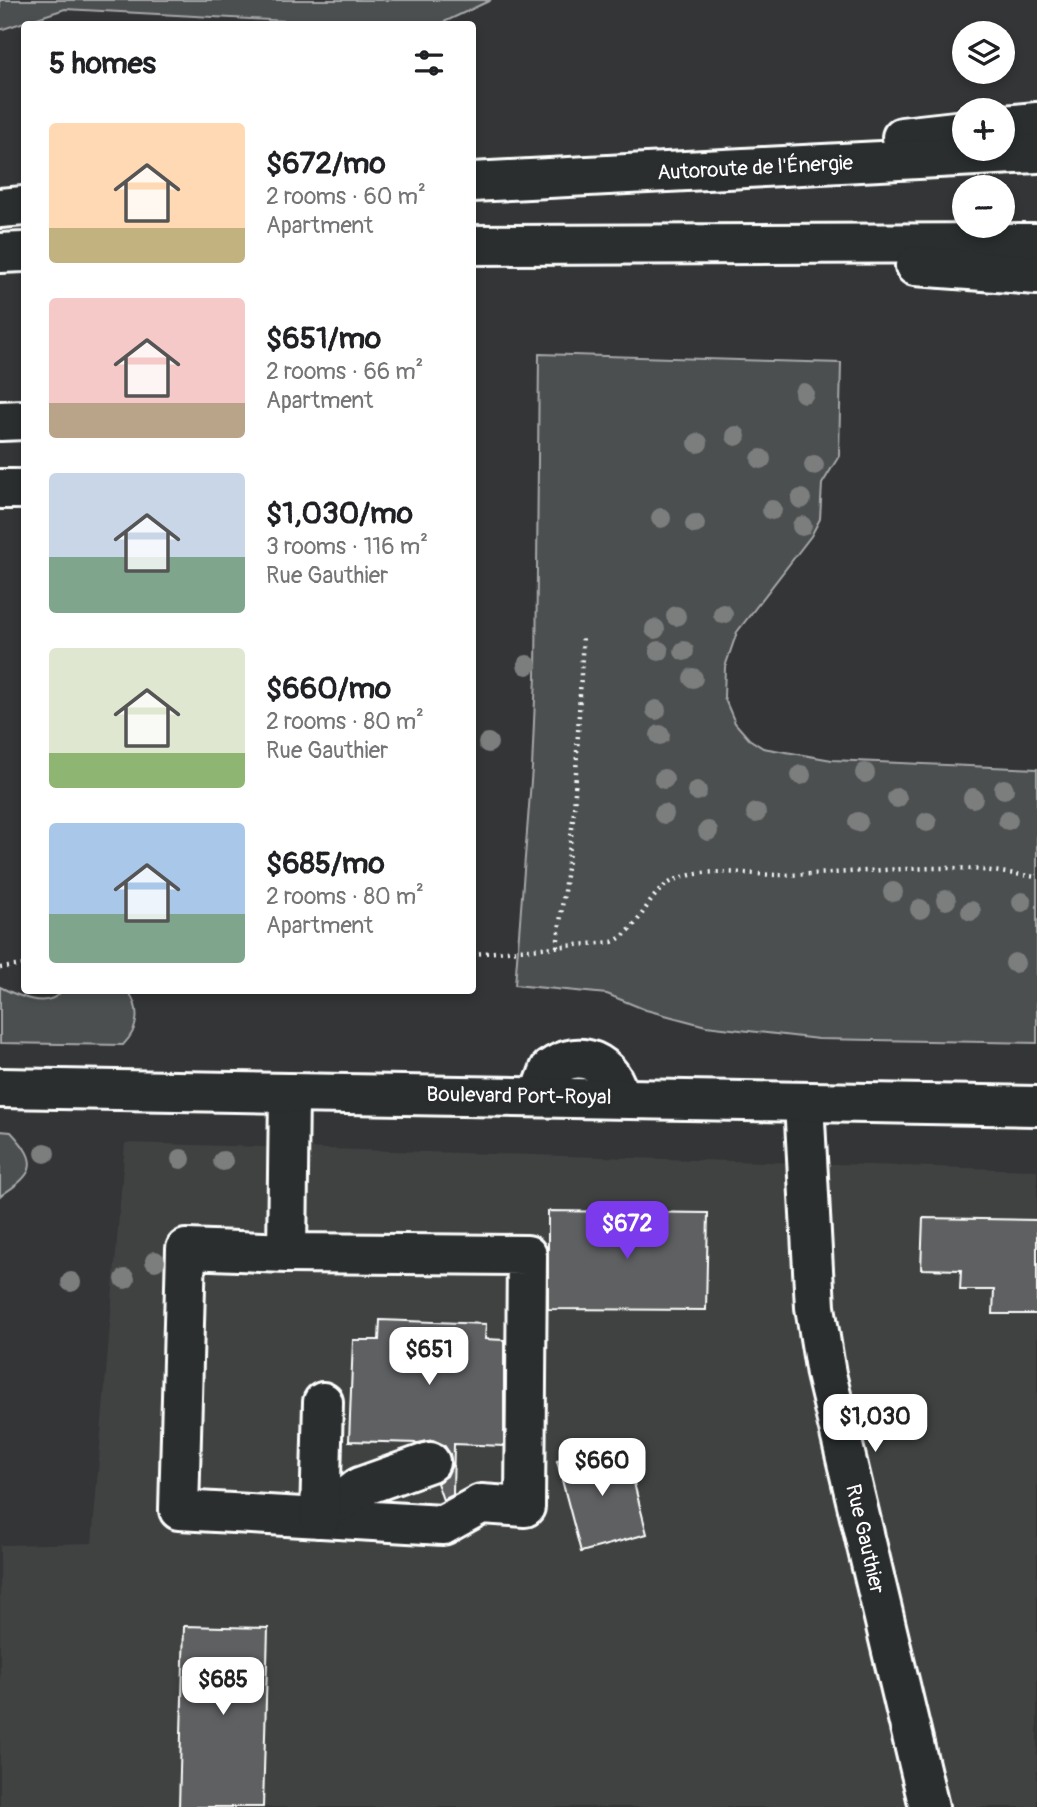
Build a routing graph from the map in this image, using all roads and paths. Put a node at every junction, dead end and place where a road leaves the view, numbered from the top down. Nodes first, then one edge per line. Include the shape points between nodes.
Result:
1 (1037, 122) edge
2 (1015, 124) edge
3 (952, 131) edge
4 (1037, 153) edge
5 (513, 180) junction
6 (476, 183) edge
7 (21, 206) edge
8 (0, 208) edge
9 (627, 243) junction
10 (1037, 243) edge
11 (476, 245) edge
12 (21, 252) edge
13 (0, 253) edge
14 (1037, 275) edge
15 (21, 420) edge
16 (0, 421) edge
17 (0, 489) edge
18 (21, 489) edge
19 (583, 635) dead end
20 (1037, 877) edge
21 (557, 947) junction
22 (476, 954) edge
23 (21, 965) edge
24 (0, 968) edge
25 (0, 1088) edge
26 (289, 1093) junction
27 (804, 1102) junction
28 (1037, 1106) edge
29 (287, 1253) junction
30 (323, 1402) dead end
31 (430, 1462) dead end
32 (320, 1518) junction
33 (929, 1807) edge

1 - 2 main road
3 - 5 main road
4 - 5 main road, Autoroute de l'Énergie
5 - 6 main road, Autoroute de l'Énergie
7 - 8 main road
9 - 10 main road
9 - 11 main road
9 - 14 main road
12 - 13 main road
15 - 16 main road
17 - 18 main road
19 - 21 path via 574,812
20 - 21 path via 947,868 700,874 664,886 624,937
21 - 22 path
23 - 24 path
25 - 26 main road, Boulevard Port-Royal
26 - 27 main road, Boulevard Port-Royal
26 - 29 main road
27 - 28 main road, Boulevard Port-Royal
27 - 33 main road, Rue Gauthier via 815,1307 826,1374
29 - 32 main road via 186,1249 178,1510
29 - 32 main road via 527,1255 525,1507 481,1504 443,1525
30 - 32 main road
31 - 32 main road via 360,1488

